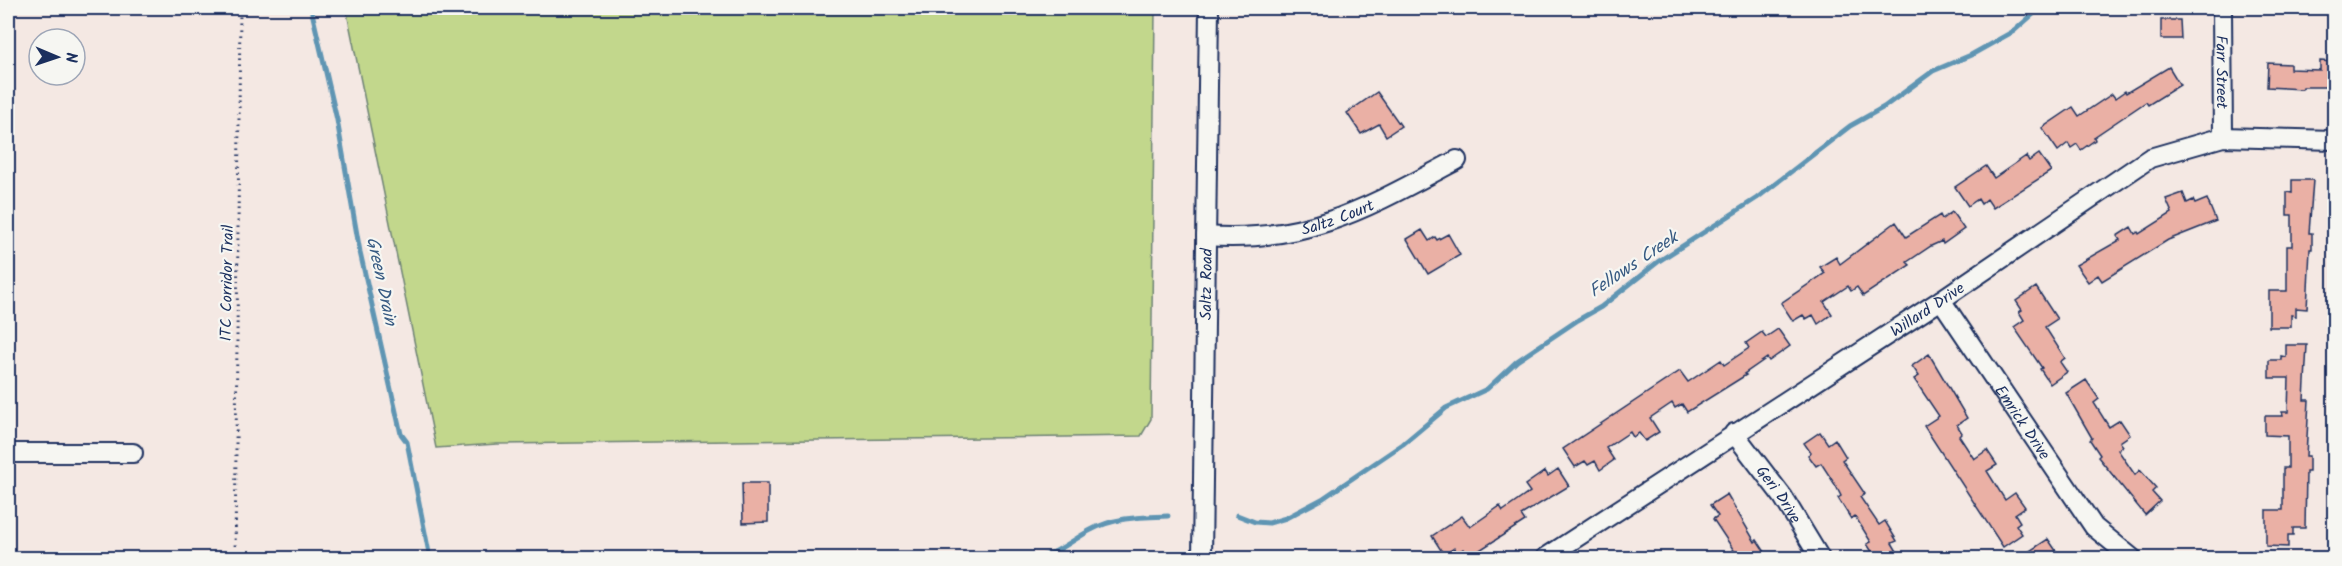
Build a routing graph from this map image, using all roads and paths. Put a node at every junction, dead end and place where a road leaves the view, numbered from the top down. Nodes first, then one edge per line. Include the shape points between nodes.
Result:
1 (240, 8) edge
2 (1209, 8) edge
3 (2222, 8) edge
4 (2223, 137) junction
5 (2334, 140) edge
6 (1457, 160) dead end
7 (1206, 236) junction
8 (1941, 300) junction
9 (1734, 433) junction
10 (8, 453) edge
11 (133, 453) dead end
12 (2109, 549) edge
13 (235, 558) edge
14 (1202, 558) edge
15 (1545, 558) edge
16 (1820, 558) edge
17 (2132, 558) edge

1 - 13 path, ITC Corridor Trail
2 - 7 street, Saltz Road
3 - 4 street, Farr Street
4 - 5 street, Willard Drive
4 - 8 street, Willard Drive via 2167,152 2130,170
6 - 7 street, Saltz Court via 1363,209 1313,228 1261,237
7 - 14 street, Saltz Road
8 - 9 street, Willard Drive
8 - 12 street, Emrick Drive
9 - 15 street, Willard Drive
9 - 16 street, Geri Drive via 1783,497
10 - 11 street
12 - 17 street, Emrick Drive

